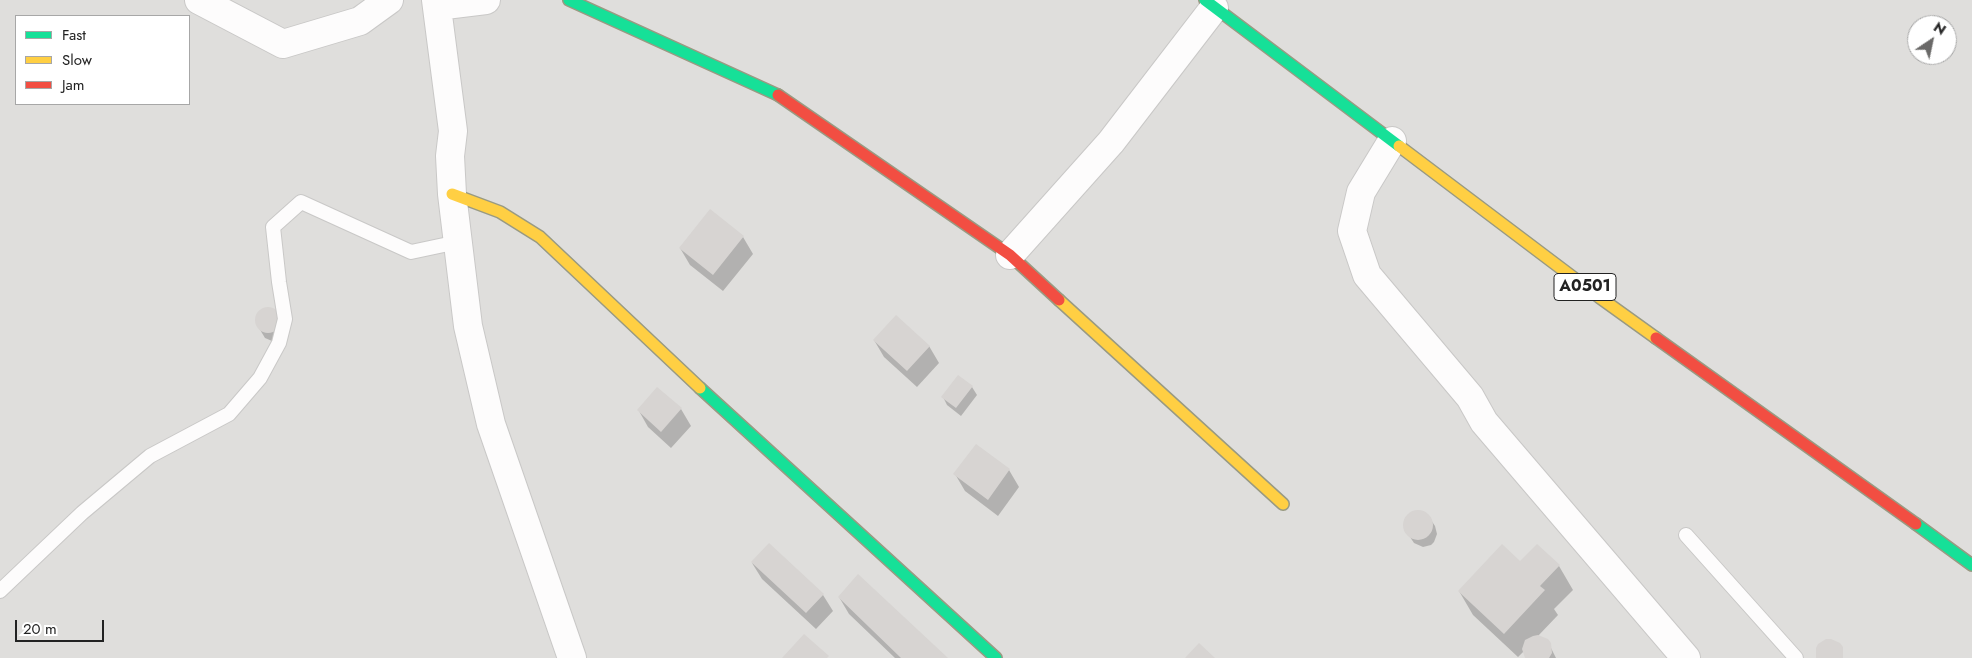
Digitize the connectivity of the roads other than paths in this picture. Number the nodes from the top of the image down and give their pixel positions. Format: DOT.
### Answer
graph roads {
  1 [pos="199,0"];
  2 [pos="389,0"];
  3 [pos="486,0"];
  4 [pos="569,0"];
  5 [pos="436,3"];
  6 [pos="1209,4"];
  7 [pos="1392,141"];
  8 [pos="452,194"];
  9 [pos="458,242"];
  10 [pos="1010,255"];
  11 [pos="1283,504"];
  12 [pos="1686,535"];
  13 [pos="1972,565"];
  14 [pos="0,591"];
  15 [pos="572,658"];
  16 [pos="996,658"];
  17 [pos="1686,658"];
  18 [pos="1796,658"];
  1 -- 2 [label="street"];
  3 -- 5 [label="street"];
  4 -- 10 [label="main road"];
  5 -- 8 [label="street"];
  6 -- 7 [label="main road, A0501"];
  6 -- 10 [label="street"];
  7 -- 13 [label="main road, A0501"];
  7 -- 17 [label="street"];
  8 -- 9 [label="street"];
  8 -- 16 [label="main road"];
  9 -- 14 [label="lane"];
  9 -- 15 [label="street"];
  10 -- 11 [label="main road"];
  12 -- 18 [label="lane"];
}
